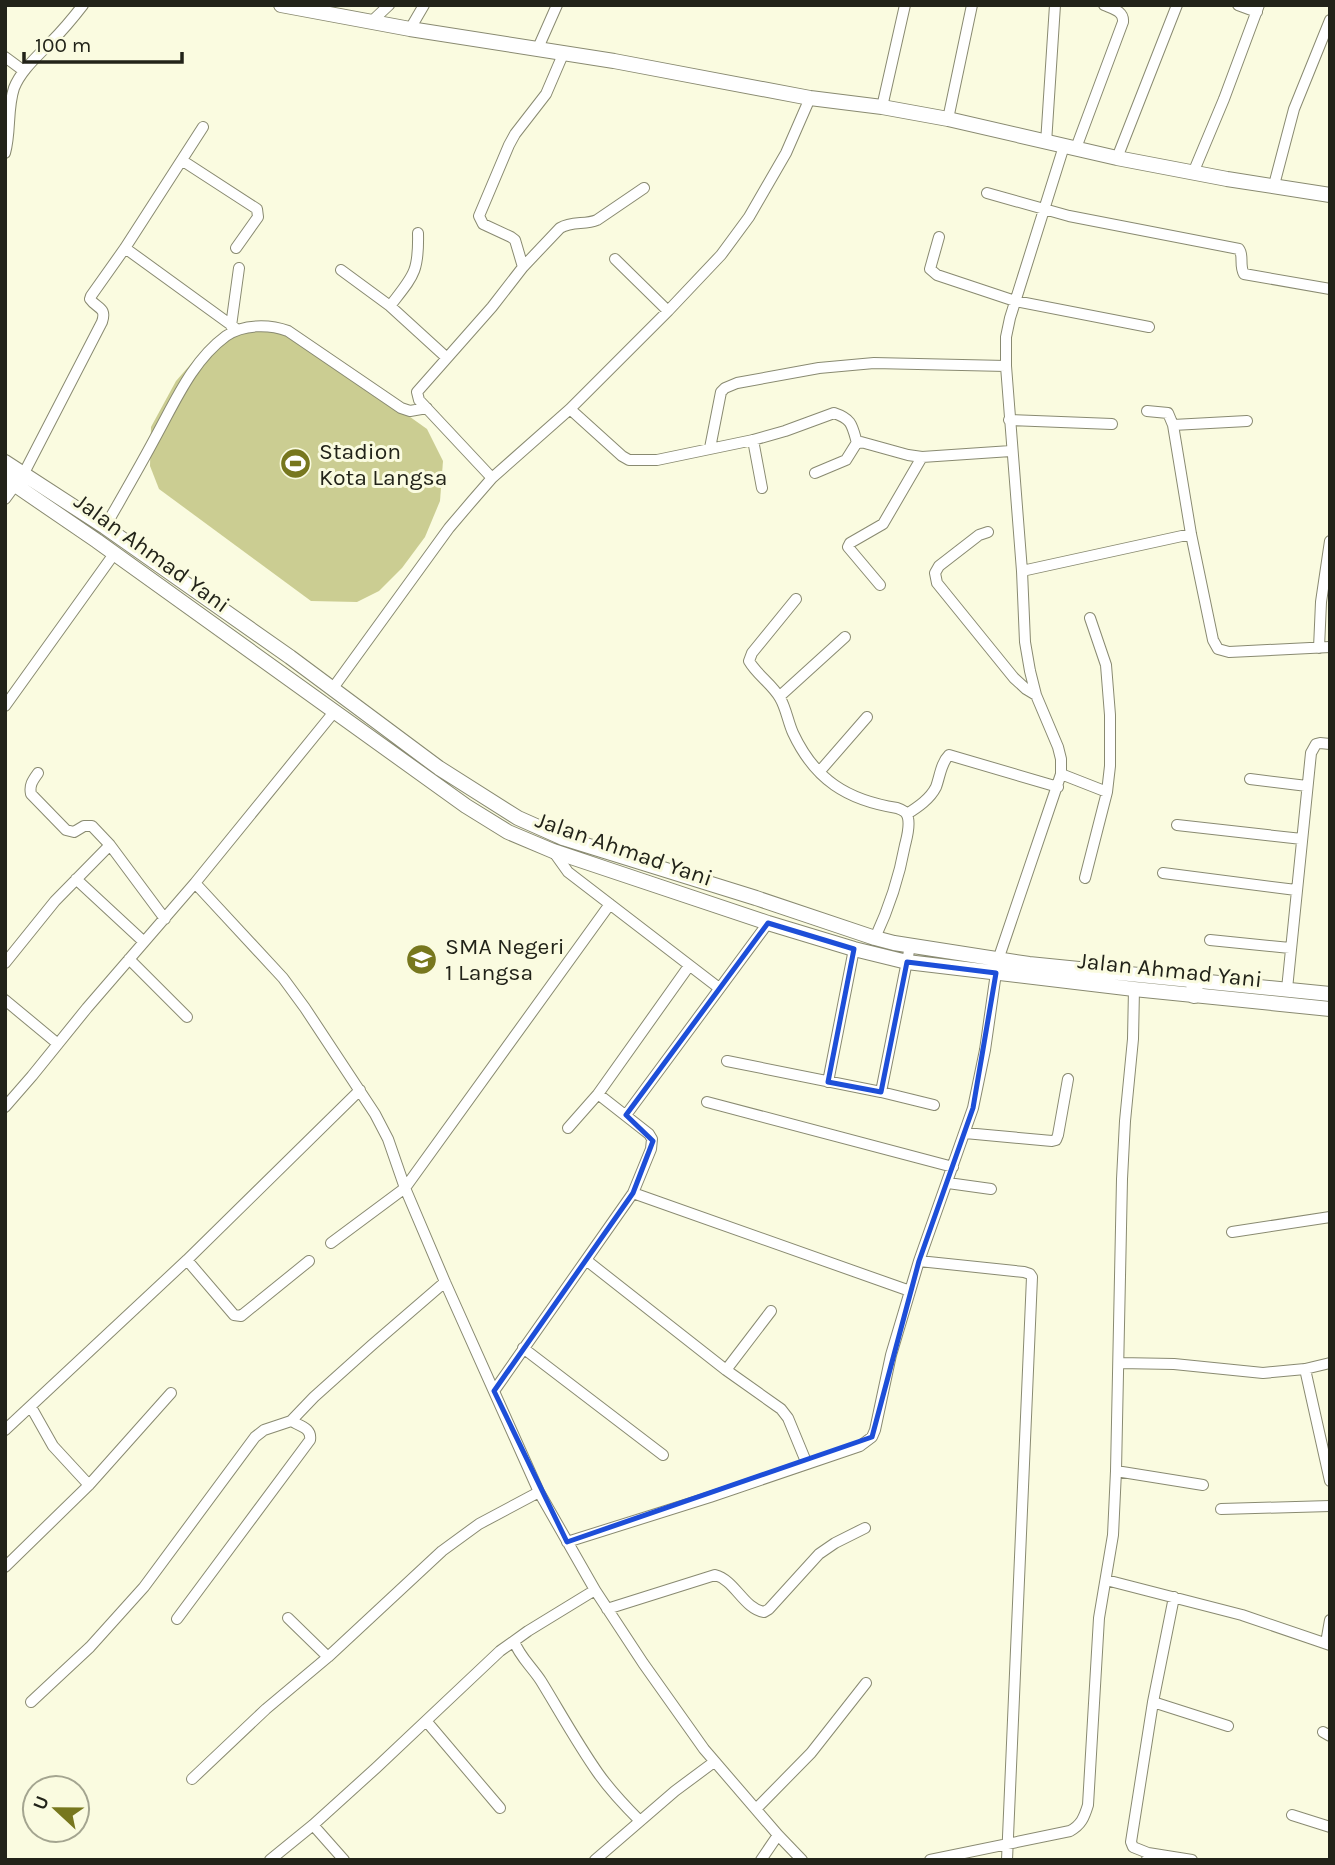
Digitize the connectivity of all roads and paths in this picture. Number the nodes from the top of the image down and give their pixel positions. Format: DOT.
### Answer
graph roads {
  1 [pos="83,5"];
  2 [pos="281,5"];
  3 [pos="389,5"];
  4 [pos="424,5"];
  5 [pos="557,5"];
  6 [pos="905,5"];
  7 [pos="972,5"];
  8 [pos="1055,5"];
  9 [pos="1104,5"];
  10 [pos="1177,5"];
  11 [pos="1238,5"];
  12 [pos="1258,9"];
  13 [pos="1330,20"];
  14 [pos="372,22"];
  15 [pos="410,29"];
  16 [pos="538,48"];
  17 [pos="564,52"];
  18 [pos="5,57"];
  19 [pos="24,71"];
  20 [pos="810,98"];
  21 [pos="882,107"];
  22 [pos="948,119"];
  23 [pos="203,127"];
  24 [pos="1046,143"];
  25 [pos="1070,147"];
  26 [pos="5,153"];
  27 [pos="1116,158"];
  28 [pos="183,161"];
  29 [pos="1193,173"];
  30 [pos="1274,185"];
  31 [pos="645,188"];
  32 [pos="987,193"];
  33 [pos="1330,195"];
  34 [pos="1045,210"];
  35 [pos="418,233"];
  36 [pos="939,237"];
  37 [pos="125,248"];
  38 [pos="236,248"];
  39 [pos="615,259"];
  40 [pos="523,267"];
  41 [pos="239,268"];
  42 [pos="341,270"];
  43 [pos="1330,289"];
  44 [pos="1015,301"];
  45 [pos="390,306"];
  46 [pos="668,312"];
  47 [pos="1149,327"];
  48 [pos="235,328"];
  49 [pos="447,358"];
  50 [pos="1006,366"];
  51 [pos="427,408"];
  52 [pos="570,409"];
  53 [pos="1147,411"];
  54 [pos="1009,420"];
  55 [pos="1247,421"];
  56 [pos="1112,424"];
  57 [pos="1173,425"];
  58 [pos="753,440"];
  59 [pos="858,443"];
  60 [pos="710,448"];
  61 [pos="1011,451"];
  62 [pos="922,457"];
  63 [pos="5,462"];
  64 [pos="815,473"];
  65 [pos="492,478"];
  66 [pos="15,479"];
  67 [pos="762,488"];
  68 [pos="5,499"];
  69 [pos="105,527"];
  70 [pos="988,532"];
  71 [pos="1191,534"];
  72 [pos="1330,541"];
  73 [pos="114,554"];
  74 [pos="1022,571"];
  75 [pos="880,585"];
  76 [pos="796,599"];
  77 [pos="1090,618"];
  78 [pos="845,636"];
  79 [pos="1324,648"];
  80 [pos="333,688"];
  81 [pos="1036,695"];
  82 [pos="779,696"];
  83 [pos="5,706"];
  84 [pos="334,712"];
  85 [pos="867,717"];
  86 [pos="1330,744"];
  87 [pos="820,771"];
  88 [pos="38,773"];
  89 [pos="1061,774"];
  90 [pos="1250,779"];
  91 [pos="1307,786"];
  92 [pos="1058,787"];
  93 [pos="1107,792"];
  94 [pos="907,814"];
  95 [pos="1177,825"];
  96 [pos="1302,839"];
  97 [pos="110,845"];
  98 [pos="553,851"];
  99 [pos="1163,873"];
  100 [pos="76,878"];
  101 [pos="1084,878"];
  102 [pos="195,883"];
  103 [pos="1296,890"];
  104 [pos="610,904"];
  105 [pos="165,919"];
  106 [pos="768,923"];
  107 [pos="875,938"];
  108 [pos="1210,940"];
  109 [pos="144,942"];
  110 [pos="910,946"];
  111 [pos="1290,948"];
  112 [pos="854,949"];
  113 [pos="129,959"];
  114 [pos="906,962"];
  115 [pos="5,963"];
  116 [pos="690,966"];
  117 [pos="997,967"];
  118 [pos="719,988"];
  119 [pos="1195,988"];
  120 [pos="1134,989"];
  121 [pos="1287,989"];
  122 [pos="1330,994"];
  123 [pos="5,1000"];
  124 [pos="1330,1009"];
  125 [pos="187,1017"];
  126 [pos="58,1044"];
  127 [pos="727,1061"];
  128 [pos="1068,1079"];
  129 [pos="828,1082"];
  130 [pos="360,1090"];
  131 [pos="881,1092"];
  132 [pos="598,1094"];
  133 [pos="707,1102"];
  134 [pos="934,1105"];
  135 [pos="5,1107"];
  136 [pos="626,1115"];
  137 [pos="568,1128"];
  138 [pos="965,1133"];
  139 [pos="953,1167"];
  140 [pos="948,1183"];
  141 [pos="405,1188"];
  142 [pos="991,1189"];
  143 [pos="633,1193"];
  144 [pos="1330,1217"];
  145 [pos="1232,1232"];
  146 [pos="331,1243"];
  147 [pos="187,1260"];
  148 [pos="586,1260"];
  149 [pos="309,1261"];
  150 [pos="919,1261"];
  151 [pos="445,1282"];
  152 [pos="910,1291"];
  153 [pos="771,1311"];
  154 [pos="523,1348"];
  155 [pos="1119,1363"];
  156 [pos="1330,1363"];
  157 [pos="1305,1369"];
  158 [pos="726,1370"];
  159 [pos="494,1391"];
  160 [pos="171,1394"];
  161 [pos="31,1407"];
  162 [pos="291,1421"];
  163 [pos="5,1430"];
  164 [pos="663,1455"];
  165 [pos="807,1464"];
  166 [pos="1116,1471"];
  167 [pos="1330,1481"];
  168 [pos="89,1485"];
  169 [pos="1203,1485"];
  170 [pos="540,1492"];
  171 [pos="1330,1506"];
  172 [pos="1222,1509"];
  173 [pos="866,1528"];
  174 [pos="568,1542"];
  175 [pos="5,1567"];
  176 [pos="1106,1580"];
  177 [pos="595,1590"];
  178 [pos="1174,1597"];
  179 [pos="607,1609"];
  180 [pos="288,1618"];
  181 [pos="177,1619"];
  182 [pos="1330,1620"];
  183 [pos="514,1641"];
  184 [pos="1328,1644"];
  185 [pos="328,1657"];
  186 [pos="866,1683"];
  187 [pos="1153,1702"];
  188 [pos="31,1703"];
  189 [pos="427,1722"];
  190 [pos="1228,1726"];
  191 [pos="714,1762"];
  192 [pos="192,1779"];
  193 [pos="500,1808"];
  194 [pos="756,1809"];
  195 [pos="1292,1815"];
  196 [pos="640,1821"];
  197 [pos="313,1825"];
  198 [pos="1330,1828"];
  199 [pos="778,1835"];
  200 [pos="1007,1844"];
  201 [pos="1147,1857"];
  202 [pos="270,1860"];
  203 [pos="344,1860"];
  204 [pos="595,1860"];
  205 [pos="761,1860"];
  206 [pos="803,1860"];
  207 [pos="930,1860"];
  208 [pos="1007,1860"];
  209 [pos="1192,1860"];
  1 -- 19 [label="street"];
  2 -- 14 [label="main road"];
  3 -- 14 [label="street"];
  4 -- 15 [label="street"];
  5 -- 16 [label="street"];
  6 -- 21 [label="street"];
  7 -- 22 [label="street"];
  8 -- 24 [label="street"];
  9 -- 25 [label="street"];
  10 -- 27 [label="street"];
  11 -- 12 [label="street"];
  12 -- 29 [label="street"];
  13 -- 30 [label="street"];
  14 -- 15 [label="main road"];
  15 -- 16 [label="main road"];
  16 -- 17 [label="main road"];
  17 -- 20 [label="main road"];
  17 -- 40 [label="street"];
  18 -- 19 [label="street"];
  19 -- 26 [label="street"];
  20 -- 21 [label="main road"];
  20 -- 46 [label="street"];
  21 -- 22 [label="main road"];
  22 -- 24 [label="main road"];
  23 -- 28 [label="street"];
  24 -- 25 [label="main road"];
  25 -- 27 [label="main road"];
  25 -- 34 [label="street"];
  27 -- 29 [label="main road"];
  28 -- 37 [label="street"];
  28 -- 38 [label="street"];
  29 -- 30 [label="main road"];
  30 -- 33 [label="main road"];
  31 -- 40 [label="street"];
  32 -- 34 [label="street"];
  34 -- 43 [label="street"];
  34 -- 44 [label="street"];
  35 -- 45 [label="street"];
  36 -- 44 [label="street"];
  37 -- 48 [label="street"];
  37 -- 66 [label="street"];
  39 -- 46 [label="street"];
  40 -- 49 [label="street"];
  41 -- 48 [label="street"];
  42 -- 45 [label="street"];
  44 -- 47 [label="street"];
  44 -- 50 [label="street"];
  45 -- 49 [label="street"];
  46 -- 52 [label="street"];
  48 -- 51 [label="street"];
  48 -- 69 [label="street"];
  49 -- 51 [label="street"];
  50 -- 54 [label="street"];
  50 -- 60 [label="street"];
  51 -- 65 [label="street"];
  52 -- 60 [label="street"];
  52 -- 65 [label="street"];
  53 -- 57 [label="street"];
  54 -- 56 [label="street"];
  54 -- 61 [label="street"];
  55 -- 57 [label="street"];
  57 -- 71 [label="street"];
  58 -- 59 [label="street"];
  58 -- 60 [label="street"];
  58 -- 67 [label="street"];
  59 -- 62 [label="street"];
  59 -- 64 [label="street"];
  61 -- 62 [label="street"];
  61 -- 74 [label="street"];
  62 -- 75 [label="street"];
  63 -- 66 [label="main road"];
  65 -- 80 [label="street"];
  66 -- 68 [label="street"];
  66 -- 69 [label="main road"];
  66 -- 73 [label="main road, Jalan Ahmad Yani"];
  69 -- 80 [label="main road"];
  70 -- 81 [label="street"];
  71 -- 74 [label="street"];
  71 -- 79 [label="street"];
  72 -- 79 [label="street"];
  73 -- 83 [label="street"];
  73 -- 84 [label="main road, Jalan Ahmad Yani"];
  74 -- 81 [label="street"];
  76 -- 82 [label="street"];
  77 -- 93 [label="street"];
  78 -- 82 [label="street"];
  80 -- 107 [label="main road"];
  81 -- 89 [label="street"];
  82 -- 87 [label="street"];
  84 -- 98 [label="main road, Jalan Ahmad Yani"];
  84 -- 102 [label="street"];
  85 -- 87 [label="street"];
  86 -- 91 [label="street"];
  87 -- 94 [label="street"];
  88 -- 97 [label="street"];
  89 -- 92 [label="street"];
  89 -- 93 [label="street"];
  90 -- 91 [label="street"];
  91 -- 96 [label="street"];
  92 -- 94 [label="street"];
  92 -- 117 [label="street"];
  93 -- 101 [label="street"];
  94 -- 107 [label="street"];
  95 -- 96 [label="street"];
  96 -- 103 [label="street"];
  97 -- 100 [label="street"];
  97 -- 105 [label="street"];
  98 -- 104 [label="street"];
  98 -- 106 [label="main road, Jalan Ahmad Yani"];
  99 -- 103 [label="street"];
  100 -- 109 [label="street"];
  100 -- 115 [label="street"];
  102 -- 105 [label="street"];
  102 -- 130 [label="street"];
  103 -- 111 [label="street"];
  104 -- 116 [label="street"];
  104 -- 141 [label="street"];
  105 -- 109 [label="street"];
  106 -- 112 [label="main road, Jalan Ahmad Yani"];
  106 -- 118 [label="street"];
  107 -- 110 [label="main road"];
  108 -- 111 [label="street"];
  109 -- 113 [label="street"];
  110 -- 114 [label="street"];
  110 -- 117 [label="main road"];
  111 -- 121 [label="street"];
  112 -- 114 [label="main road, Jalan Ahmad Yani"];
  112 -- 129 [label="street"];
  113 -- 125 [label="street"];
  113 -- 126 [label="street"];
  114 -- 117 [label="main road, Jalan Ahmad Yani"];
  114 -- 131 [label="street"];
  116 -- 118 [label="street"];
  116 -- 132 [label="street"];
  117 -- 119 [label="main road"];
  117 -- 120 [label="main road, Jalan Ahmad Yani"];
  117 -- 138 [label="street"];
  118 -- 136 [label="street"];
  119 -- 120 [label="main road, Jalan Ahmad Yani"];
  119 -- 121 [label="main road"];
  119 -- 124 [label="main road, Jalan Ahmad Yani"];
  120 -- 155 [label="street"];
  121 -- 122 [label="main road"];
  123 -- 126 [label="street"];
  126 -- 135 [label="street"];
  127 -- 129 [label="street"];
  128 -- 138 [label="street"];
  129 -- 131 [label="street"];
  130 -- 141 [label="street"];
  130 -- 147 [label="street"];
  131 -- 134 [label="street"];
  132 -- 136 [label="street"];
  132 -- 137 [label="street"];
  133 -- 139 [label="street"];
  136 -- 143 [label="street"];
  138 -- 139 [label="street"];
  139 -- 140 [label="street"];
  140 -- 142 [label="street"];
  140 -- 150 [label="street"];
  141 -- 146 [label="street"];
  141 -- 151 [label="street"];
  143 -- 148 [label="street"];
  143 -- 152 [label="street"];
  144 -- 145 [label="street"];
  147 -- 149 [label="street"];
  147 -- 161 [label="street"];
  148 -- 154 [label="street"];
  148 -- 158 [label="street"];
  150 -- 152 [label="street"];
  150 -- 200 [label="street"];
  151 -- 159 [label="street"];
  151 -- 162 [label="street"];
  152 -- 165 [label="street"];
  153 -- 158 [label="street"];
  154 -- 159 [label="street"];
  154 -- 164 [label="street"];
  155 -- 157 [label="street"];
  155 -- 166 [label="street"];
  156 -- 157 [label="street"];
  157 -- 167 [label="street"];
  158 -- 165 [label="street"];
  159 -- 170 [label="street"];
  160 -- 168 [label="street"];
  161 -- 163 [label="street"];
  161 -- 168 [label="street"];
  162 -- 181 [label="street"];
  162 -- 188 [label="street"];
  165 -- 174 [label="street"];
  166 -- 169 [label="street"];
  166 -- 176 [label="street"];
  168 -- 175 [label="street"];
  170 -- 174 [label="street"];
  170 -- 185 [label="street"];
  171 -- 172 [label="street"];
  173 -- 179 [label="street"];
  174 -- 177 [label="street"];
  176 -- 178 [label="street"];
  176 -- 200 [label="street"];
  177 -- 179 [label="street"];
  177 -- 183 [label="street"];
  178 -- 184 [label="street"];
  178 -- 187 [label="street"];
  179 -- 191 [label="street"];
  180 -- 185 [label="street"];
  182 -- 184 [label="street"];
  183 -- 189 [label="street"];
  183 -- 196 [label="street"];
  185 -- 192 [label="street"];
  186 -- 194 [label="street"];
  187 -- 190 [label="street"];
  187 -- 201 [label="street"];
  189 -- 193 [label="street"];
  189 -- 197 [label="street"];
  191 -- 194 [label="street"];
  191 -- 196 [label="street"];
  194 -- 199 [label="street"];
  195 -- 198 [label="street"];
  196 -- 204 [label="street"];
  197 -- 202 [label="street"];
  197 -- 203 [label="street"];
  199 -- 205 [label="street"];
  199 -- 206 [label="street"];
  200 -- 207 [label="street"];
  200 -- 208 [label="street"];
  201 -- 209 [label="street"];
}
